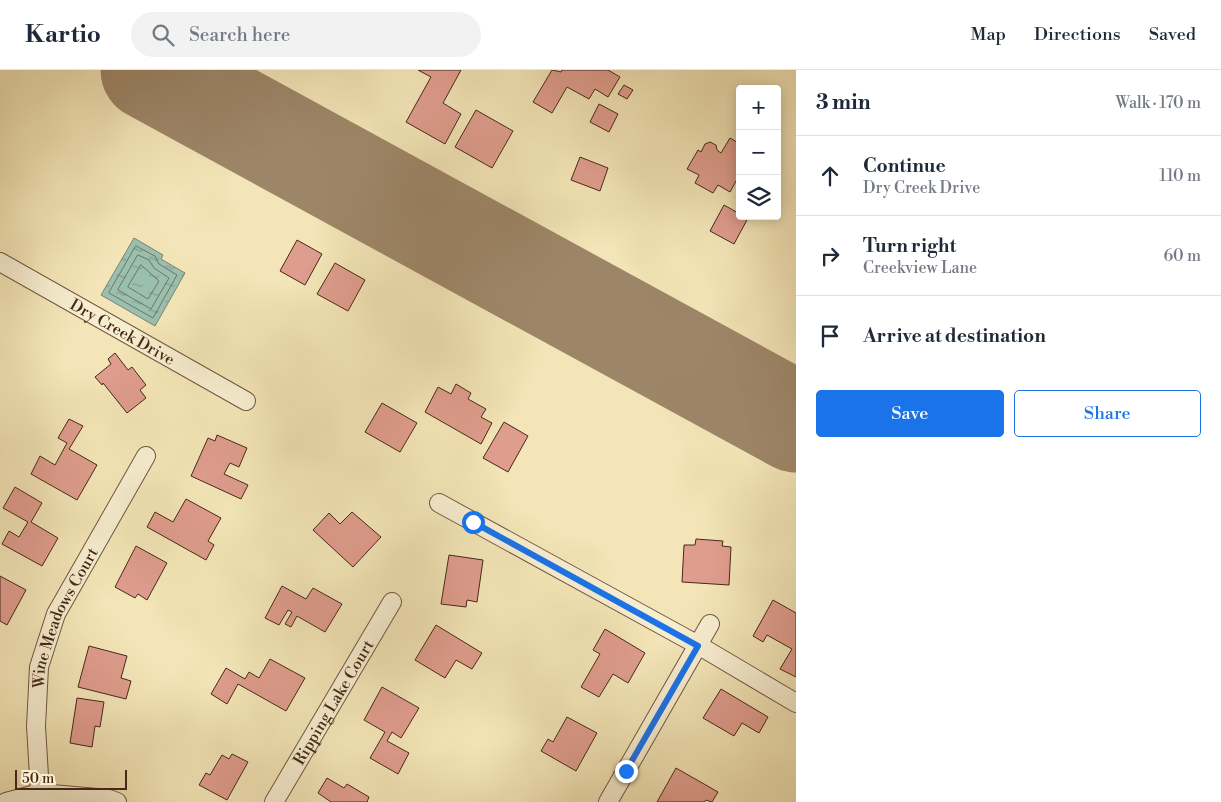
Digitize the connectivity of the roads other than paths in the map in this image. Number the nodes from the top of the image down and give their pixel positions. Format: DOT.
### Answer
graph roads {
  1 [pos="0,262"];
  2 [pos="246,401"];
  3 [pos="146,456"];
  4 [pos="438,503"];
  5 [pos="392,602"];
  6 [pos="710,624"];
  7 [pos="698,646"];
  8 [pos="796,703"];
  9 [pos="40,793"];
  10 [pos="6,802"];
  11 [pos="117,802"];
  12 [pos="274,802"];
  13 [pos="608,802"];
  1 -- 2 [label="street, Dry Creek Drive"];
  3 -- 9 [label="street, Wine Meadows Court"];
  4 -- 7 [label="street"];
  5 -- 12 [label="street, Ripping Lake Court"];
  6 -- 7 [label="street"];
  7 -- 8 [label="street"];
  7 -- 13 [label="street"];
  9 -- 10 [label="street"];
  9 -- 11 [label="street"];
}
